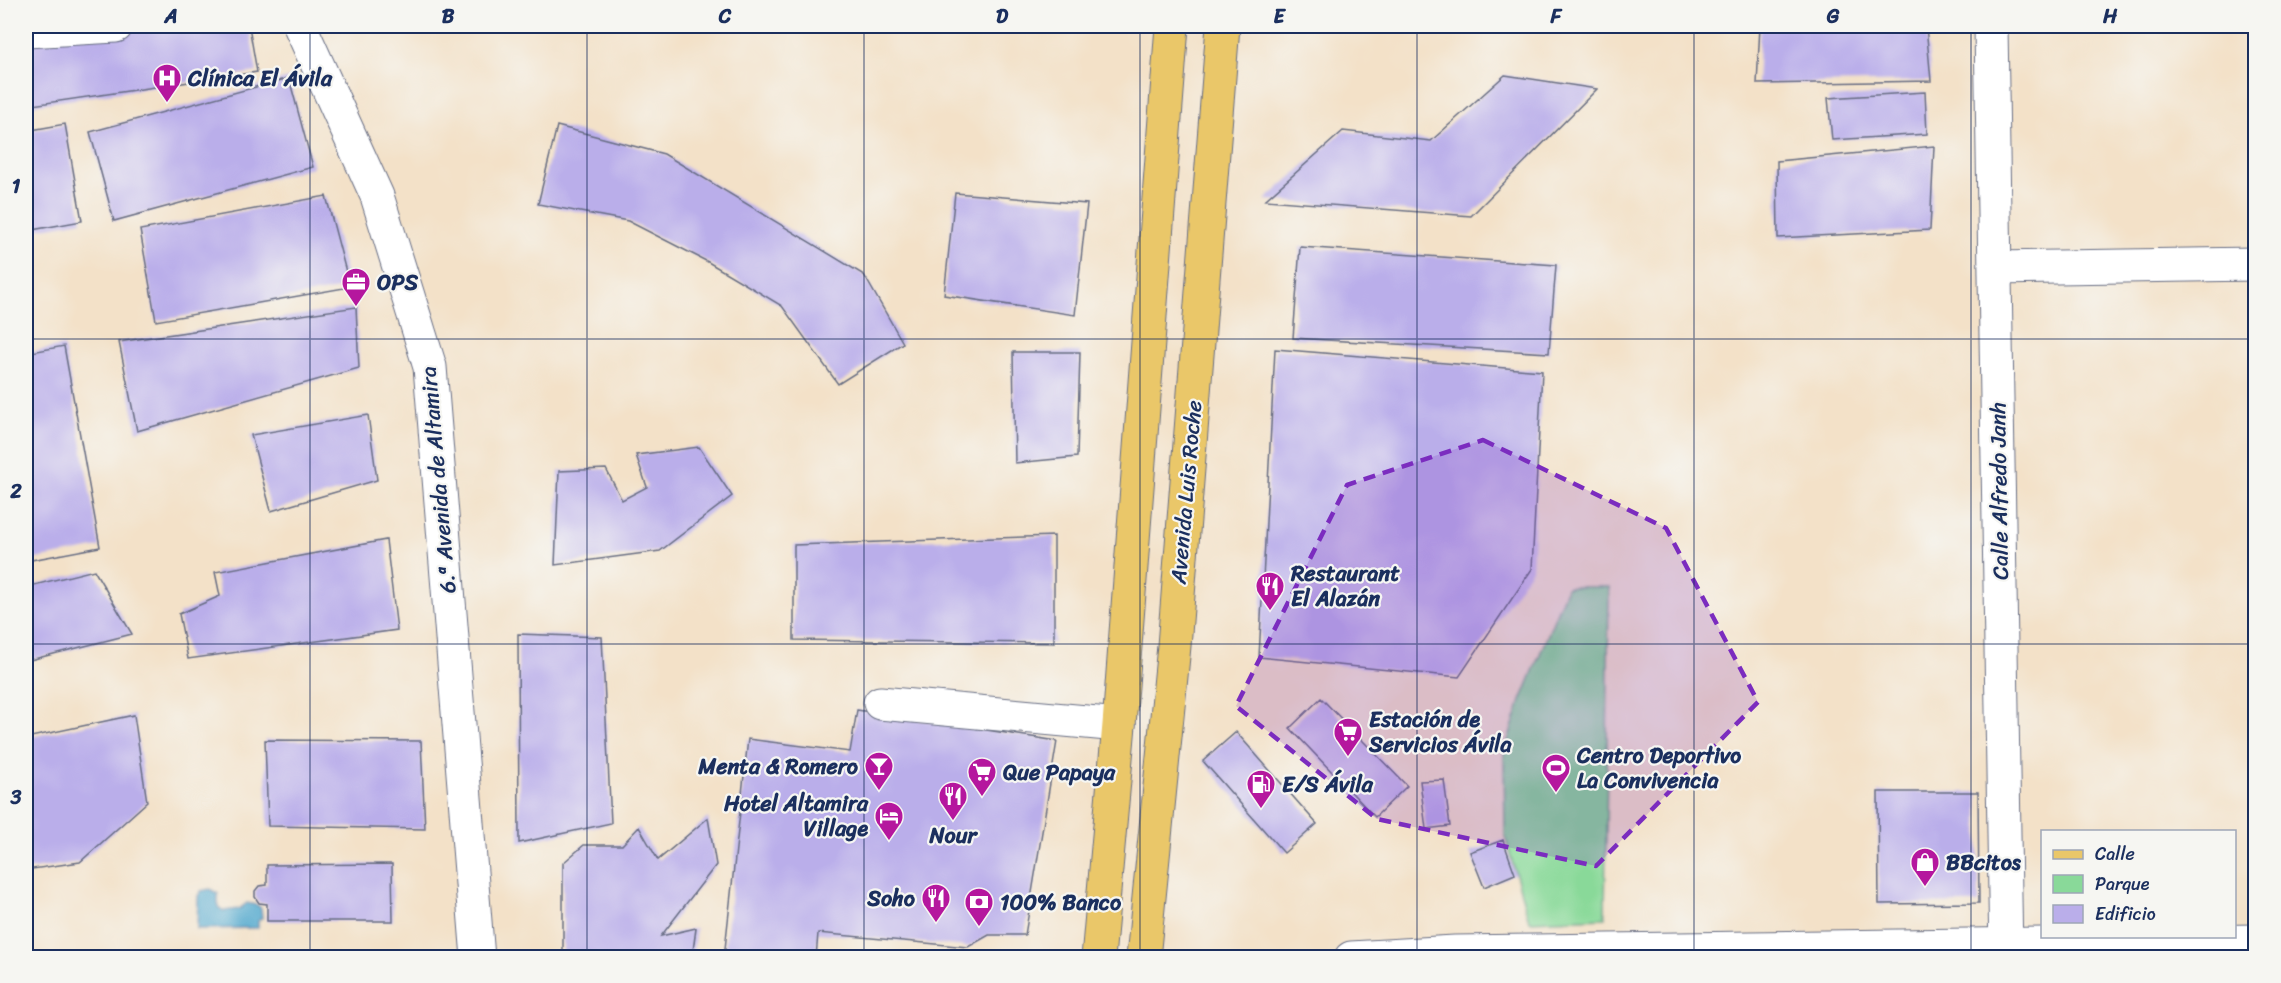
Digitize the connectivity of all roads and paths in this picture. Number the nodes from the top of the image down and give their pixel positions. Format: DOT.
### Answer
graph roads {
  1 [pos="116,26"];
  2 [pos="300,26"];
  3 [pos="1173,26"];
  4 [pos="1223,26"];
  5 [pos="1991,26"];
  6 [pos="26,32"];
  7 [pos="2256,264"];
  8 [pos="1996,268"];
  9 [pos="880,703"];
  10 [pos="1119,725"];
  11 [pos="2256,941"];
  12 [pos="2006,951"];
  13 [pos="478,957"];
  14 [pos="1098,957"];
  15 [pos="1143,957"];
  16 [pos="1351,957"];
  1 -- 6 [label="street"];
  2 -- 13 [label="street, 6.ª Avenida de Altamira"];
  3 -- 10 [label="main road"];
  4 -- 15 [label="main road, Avenida Luis Roche"];
  5 -- 8 [label="street, Calle Alfredo Janh"];
  7 -- 8 [label="street"];
  8 -- 12 [label="street, Calle Alfredo Janh"];
  9 -- 10 [label="street"];
  10 -- 14 [label="main road"];
  11 -- 12 [label="street"];
  12 -- 16 [label="street"];
}
